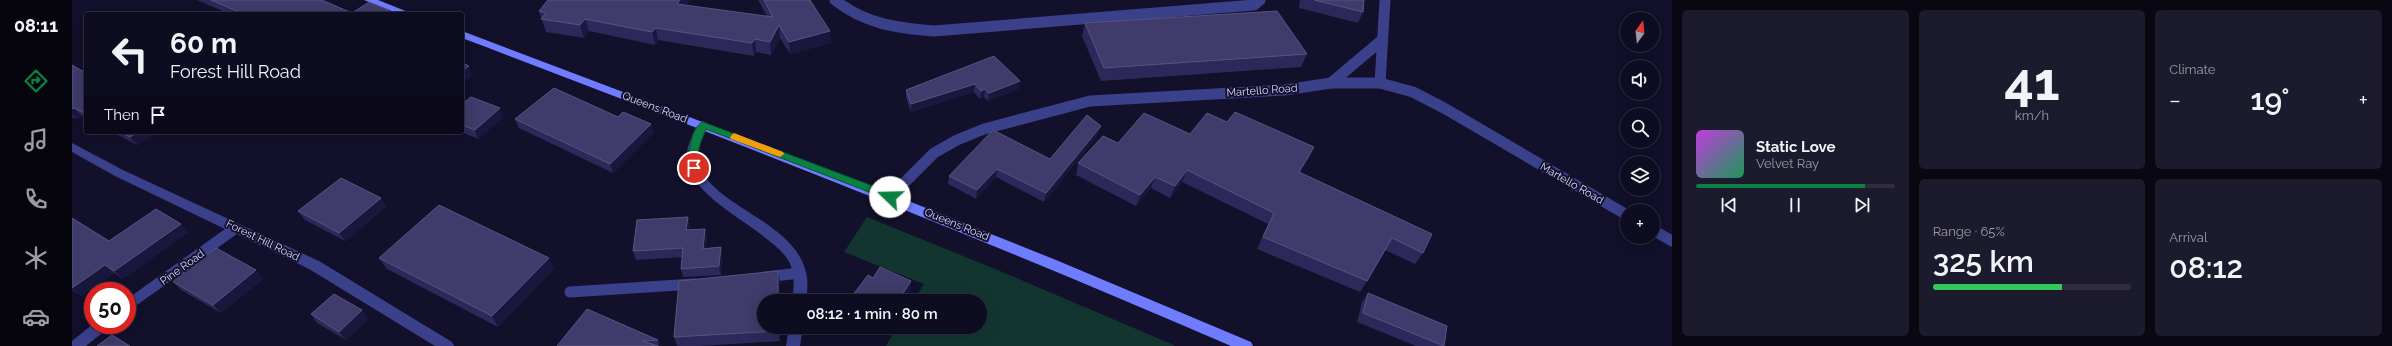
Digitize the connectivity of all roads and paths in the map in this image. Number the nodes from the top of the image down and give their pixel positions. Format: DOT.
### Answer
graph roads {
  1 [pos="369,0"];
  2 [pos="835,0"];
  3 [pos="1260,0"];
  4 [pos="1385,0"];
  5 [pos="402,12"];
  6 [pos="464,35"];
  7 [pos="1382,40"];
  8 [pos="1331,83"];
  9 [pos="1380,83"];
  10 [pos="703,125"];
  11 [pos="72,147"];
  12 [pos="890,197"];
  13 [pos="1620,211"];
  14 [pos="237,227"];
  15 [pos="1660,234"];
  16 [pos="1672,241"];
  17 [pos="800,273"];
  18 [pos="749,279"];
  19 [pos="704,283"];
  20 [pos="570,292"];
  21 [pos="799,294"];
  22 [pos="136,300"];
  23 [pos="91,334"];
  24 [pos="795,334"];
  25 [pos="76,346"];
  26 [pos="447,346"];
  27 [pos="793,346"];
  28 [pos="1246,346"];
  1 -- 5 [label="main road"];
  2 -- 3 [label="lane"];
  4 -- 7 [label="lane"];
  6 -- 10 [label="main road, Queens Road"];
  7 -- 8 [label="lane"];
  7 -- 9 [label="lane"];
  8 -- 9 [label="lane, Martello Road"];
  8 -- 12 [label="lane, Martello Road"];
  9 -- 13 [label="lane, Martello Road"];
  10 -- 12 [label="main road, Queens Road"];
  10 -- 17 [label="street"];
  11 -- 14 [label="street, Forest Hill Road"];
  12 -- 28 [label="main road, Queens Road"];
  14 -- 22 [label="street, Pine Road"];
  14 -- 26 [label="street, Forest Hill Road"];
  15 -- 16 [label="lane"];
  17 -- 18 [label="lane"];
  17 -- 21 [label="street"];
  19 -- 20 [label="lane"];
  23 -- 25 [label="street"];
  24 -- 27 [label="street"];
}
